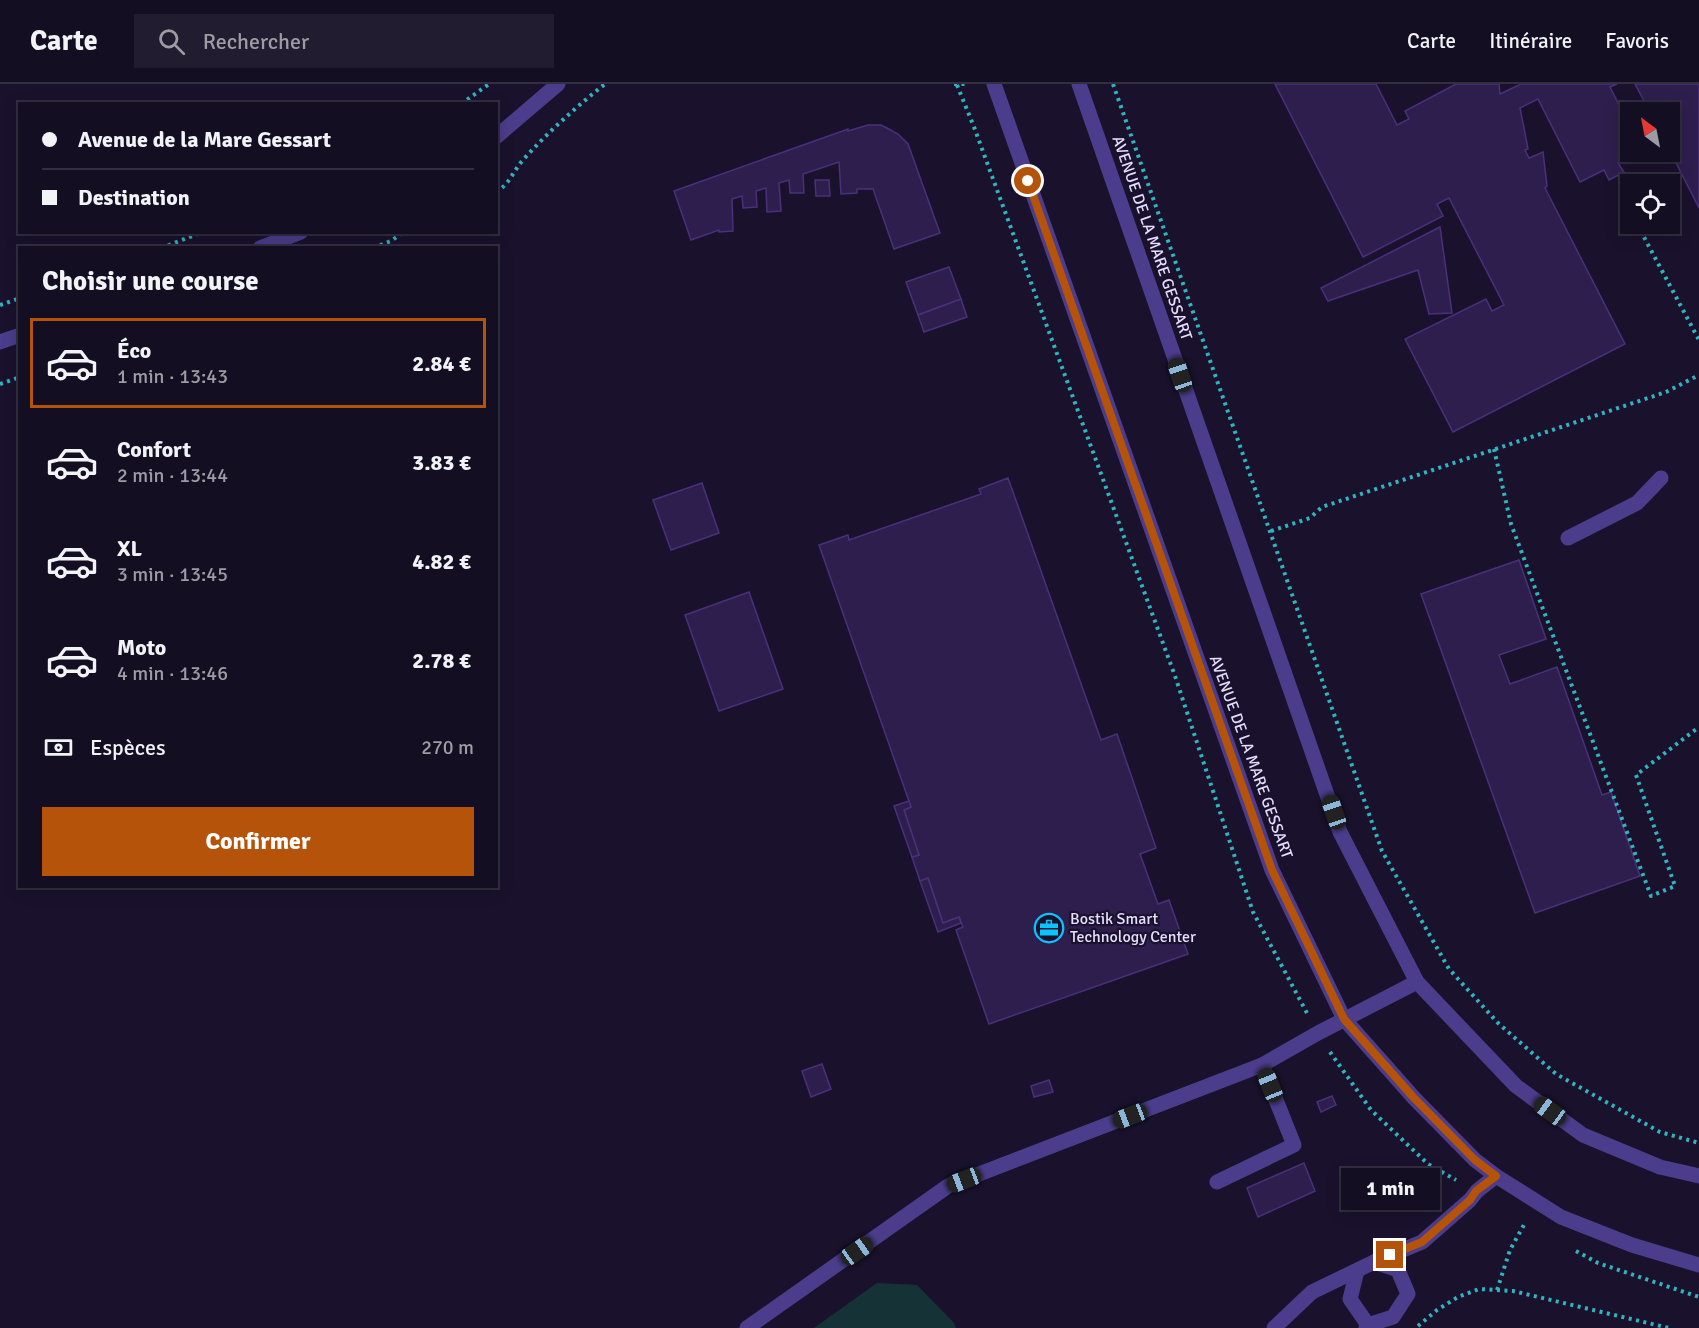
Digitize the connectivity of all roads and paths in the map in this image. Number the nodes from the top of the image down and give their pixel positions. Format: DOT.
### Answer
graph roads {
  1 [pos="489,84"];
  2 [pos="558,84"];
  3 [pos="605,84"];
  4 [pos="954,84"];
  5 [pos="968,84"];
  6 [pos="994,84"];
  7 [pos="1078,84"];
  8 [pos="1113,84"];
  9 [pos="463,102"];
  10 [pos="498,135"];
  11 [pos="498,190"];
  12 [pos="198,234"];
  13 [pos="296,234"];
  14 [pos="401,234"];
  15 [pos="1642,234"];
  16 [pos="166,246"];
  17 [pos="265,246"];
  18 [pos="378,246"];
  19 [pos="18,299"];
  20 [pos="0,305"];
  21 [pos="18,336"];
  22 [pos="1699,340"];
  23 [pos="0,342"];
  24 [pos="1699,375"];
  25 [pos="18,378"];
  26 [pos="0,384"];
  27 [pos="1494,449"];
  28 [pos="1661,478"];
  29 [pos="1271,531"];
  30 [pos="1568,538"];
  31 [pos="1699,727"];
  32 [pos="1417,982"];
  33 [pos="1344,1019"];
  34 [pos="1262,1065"];
  35 [pos="1699,1143"];
  36 [pos="1496,1176"];
  37 [pos="1699,1176"];
  38 [pos="1218,1182"];
  39 [pos="1525,1223"];
  40 [pos="1374,1262"];
  41 [pos="1699,1265"];
  42 [pos="1357,1271"];
  43 [pos="1497,1290"];
  44 [pos="1367,1327"];
  45 [pos="747,1328"];
  46 [pos="1274,1328"];
  47 [pos="1415,1328"];
  48 [pos="1669,1328"];
  1 -- 9 [label="path"];
  2 -- 10 [label="street"];
  3 -- 11 [label="path"];
  4 -- 5 [label="path"];
  6 -- 33 [label="street, AVENUE DE LA MARE GESSART"];
  7 -- 32 [label="street, AVENUE DE LA MARE GESSART"];
  8 -- 29 [label="path"];
  12 -- 16 [label="path"];
  13 -- 17 [label="street"];
  14 -- 18 [label="path"];
  15 -- 22 [label="path"];
  19 -- 20 [label="path"];
  21 -- 23 [label="street"];
  24 -- 27 [label="path"];
  25 -- 26 [label="path"];
  27 -- 29 [label="path"];
  27 -- 31 [label="path"];
  28 -- 30 [label="street"];
  29 -- 35 [label="path"];
  32 -- 33 [label="street"];
  32 -- 37 [label="street, AVENUE DE LA MARE GESSART"];
  33 -- 34 [label="street"];
  33 -- 36 [label="street, AVENUE DE LA MARE GESSART"];
  34 -- 38 [label="street"];
  34 -- 45 [label="street"];
  36 -- 40 [label="street"];
  36 -- 41 [label="street, AVENUE DE LA MARE GESSART"];
  39 -- 43 [label="path"];
  40 -- 42 [label="street"];
  40 -- 44 [label="street"];
  42 -- 44 [label="street"];
  42 -- 46 [label="street"];
  43 -- 47 [label="path"];
  43 -- 48 [label="path"];
}
